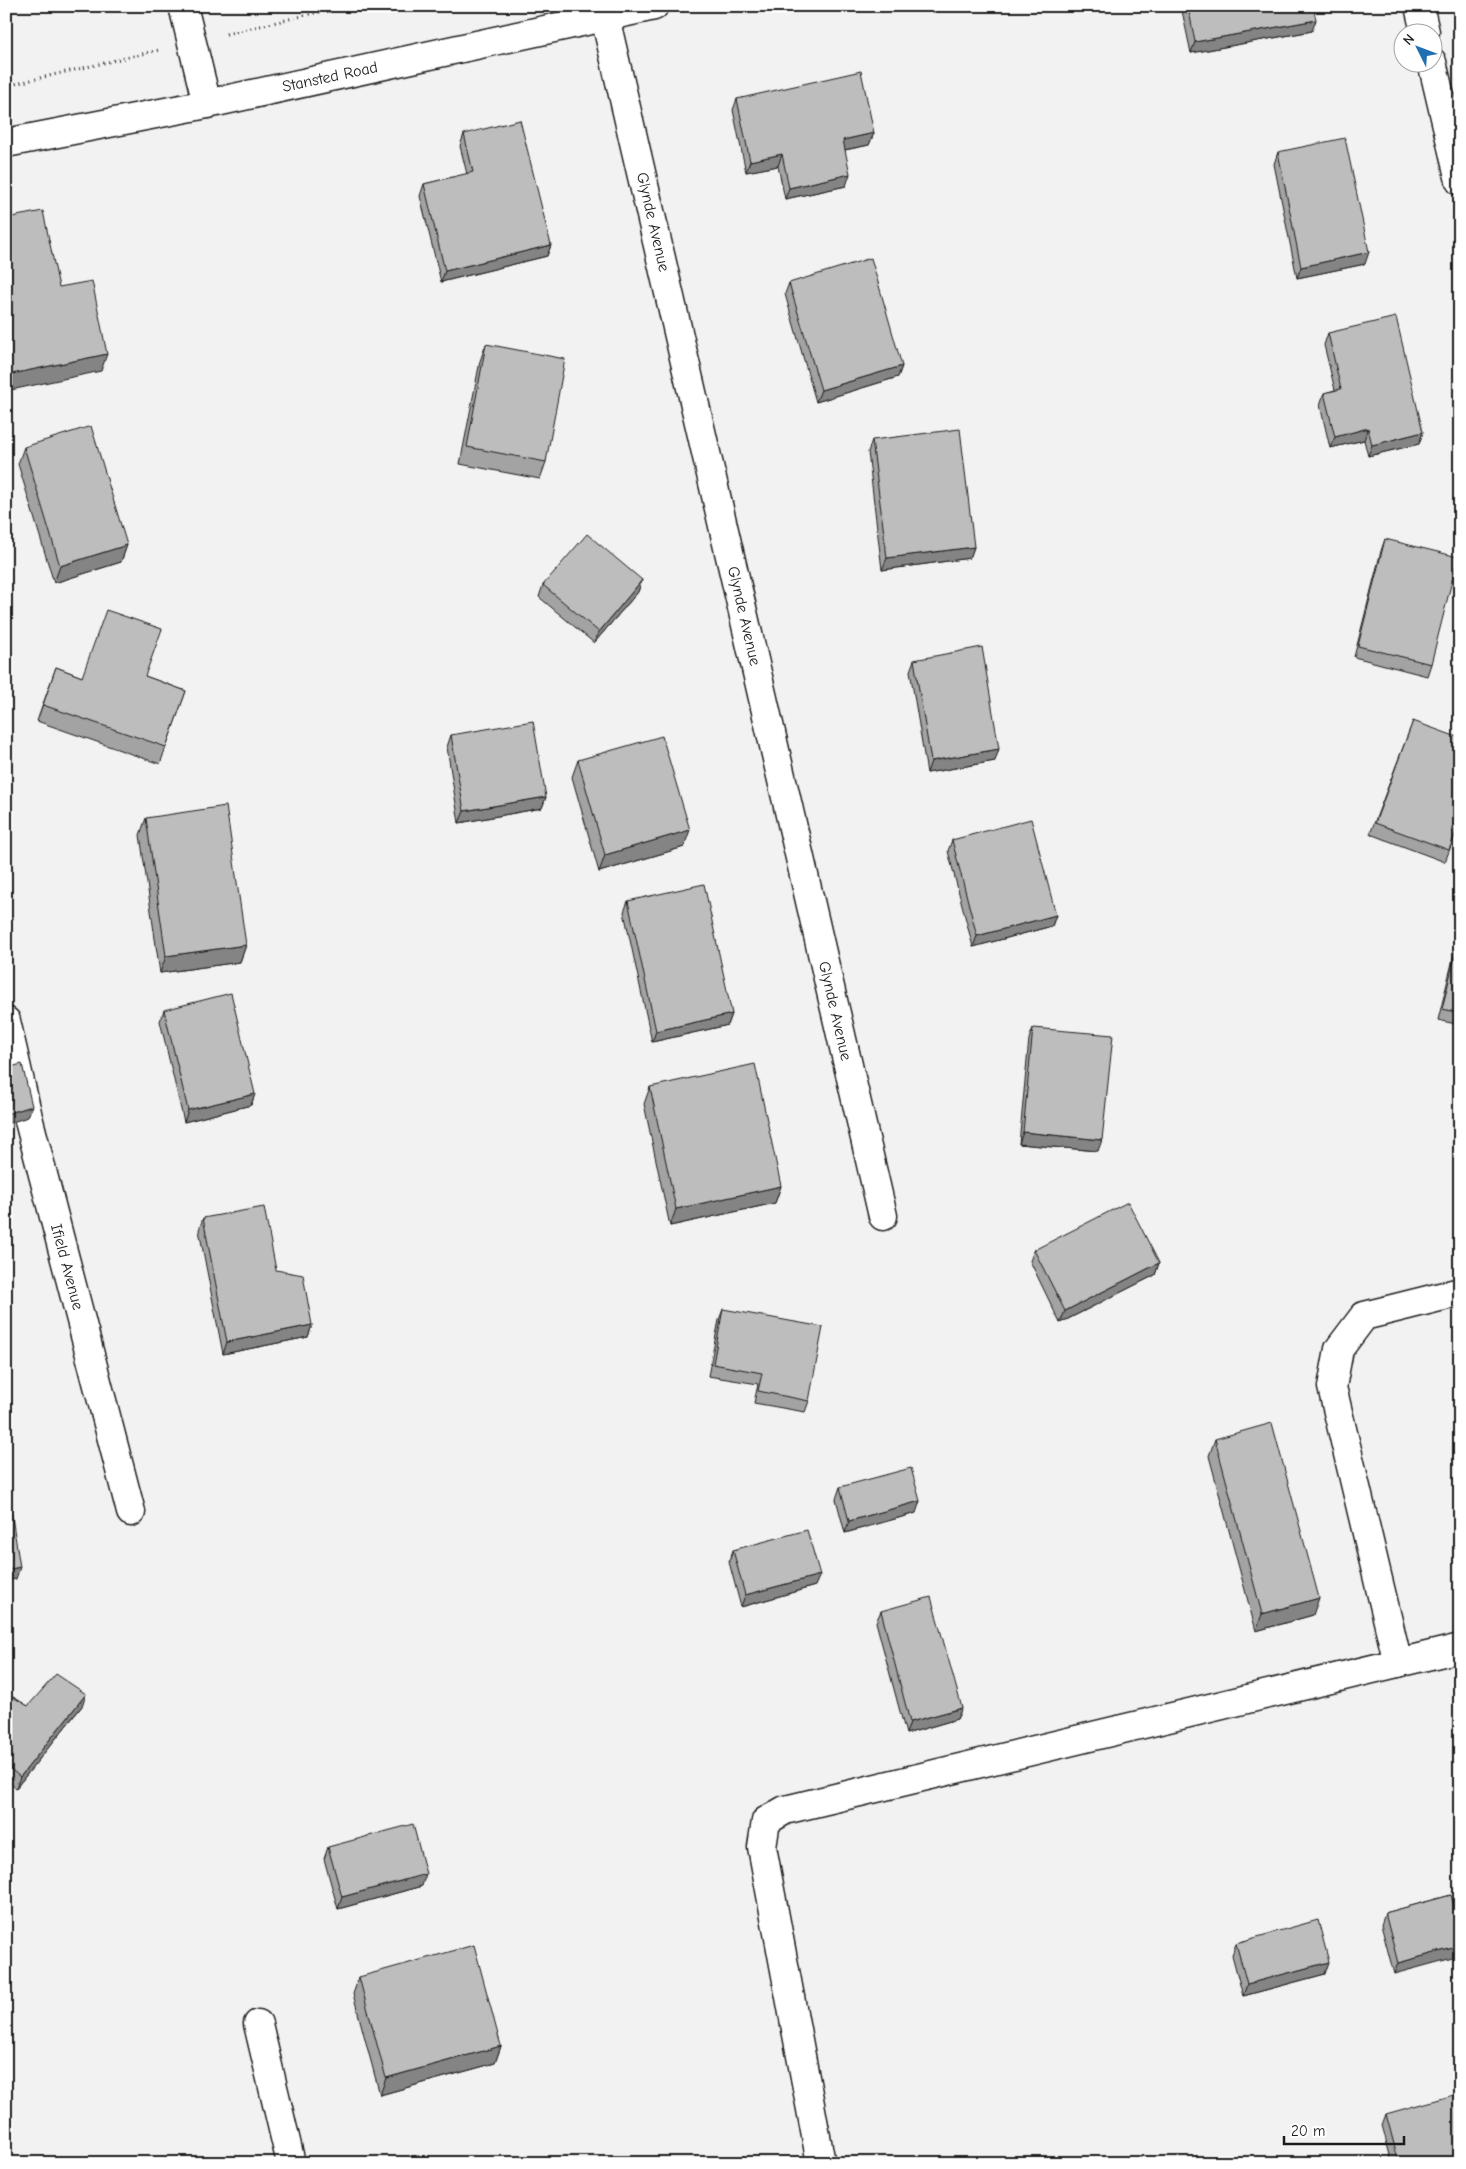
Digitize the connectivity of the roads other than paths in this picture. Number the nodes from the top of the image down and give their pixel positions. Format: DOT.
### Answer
graph roads {
  1 [pos="183,6"];
  2 [pos="654,6"];
  3 [pos="1419,6"];
  4 [pos="605,17"];
  5 [pos="1423,22"];
  6 [pos="1434,72"];
  7 [pos="206,104"];
  8 [pos="6,143"];
  9 [pos="1460,181"];
  10 [pos="6,1021"];
  11 [pos="882,1216"];
  12 [pos="1460,1292"];
  13 [pos="131,1512"];
  14 [pos="1460,1648"];
  15 [pos="1398,1663"];
  16 [pos="258,2024"];
  17 [pos="291,2163"];
  18 [pos="821,2163"];
  1 -- 7 [label="street"];
  2 -- 4 [label="street, Stansted Road"];
  3 -- 5 [label="street"];
  4 -- 7 [label="street, Stansted Road"];
  4 -- 11 [label="street, Glynde Avenue"];
  6 -- 9 [label="street"];
  7 -- 8 [label="street, Stansted Road"];
  10 -- 13 [label="street, Ifield Avenue"];
  12 -- 15 [label="street"];
  14 -- 15 [label="street"];
  15 -- 18 [label="street"];
  16 -- 17 [label="street"];
}
